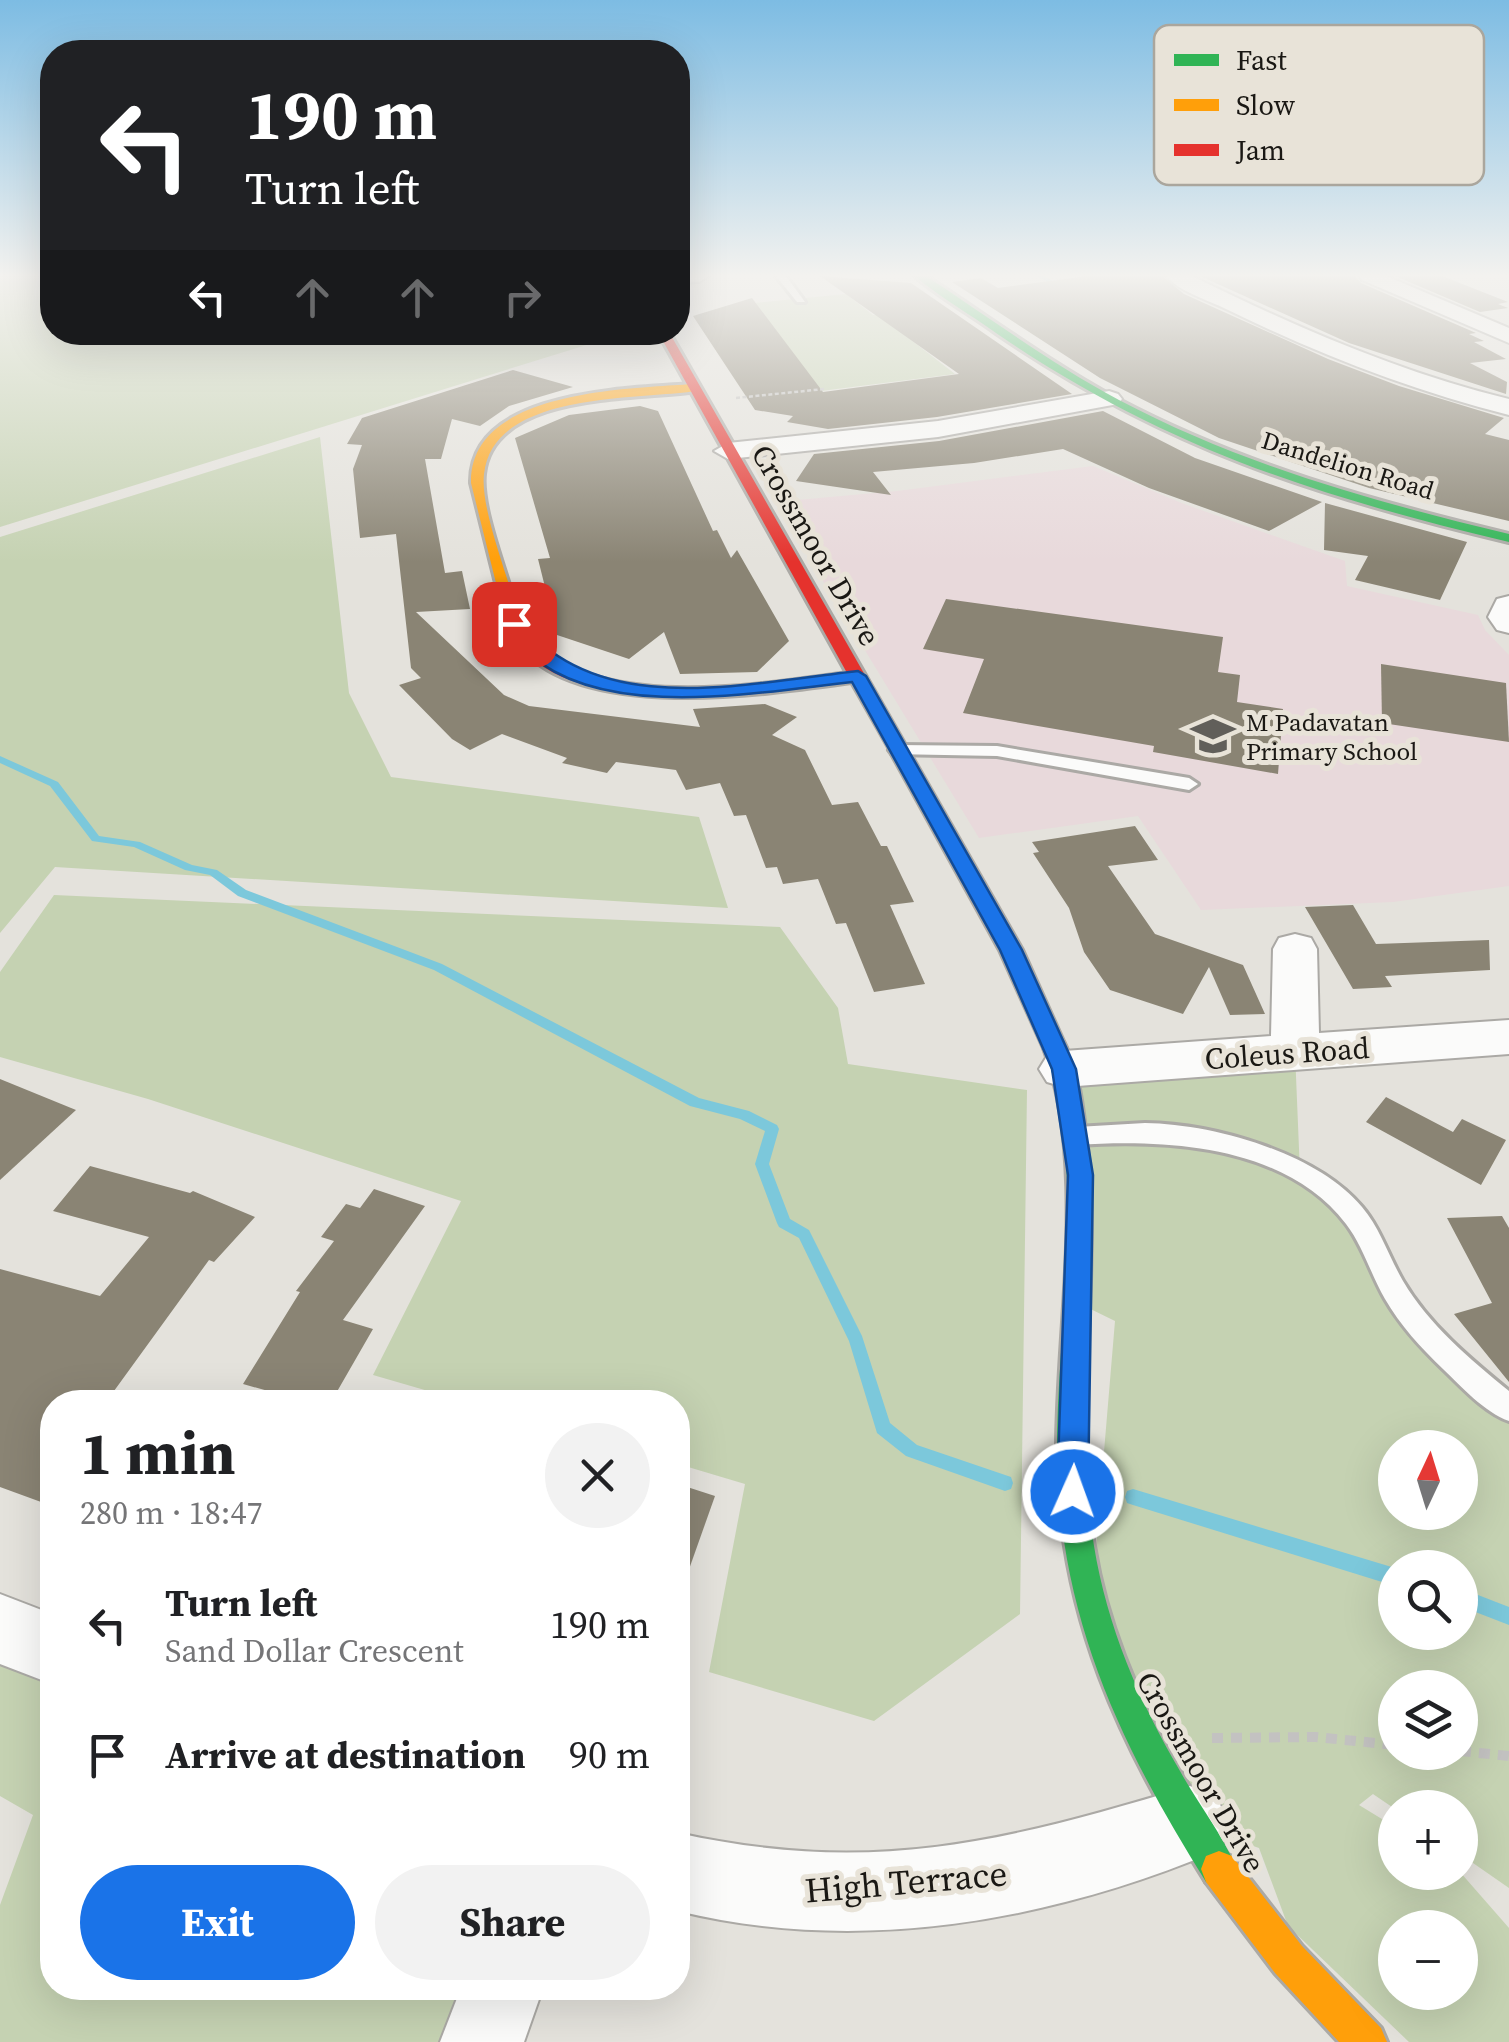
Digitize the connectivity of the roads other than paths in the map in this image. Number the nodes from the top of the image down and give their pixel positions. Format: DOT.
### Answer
graph roads {
  1 [pos="683,371"];
  2 [pos="1066,371"];
  3 [pos="1390,371"];
  4 [pos="696,395"];
  5 [pos="1109,399"];
  6 [pos="1509,407"];
  7 [pos="728,451"];
  8 [pos="1509,538"];
  9 [pos="1509,606"];
  10 [pos="1509,623"];
  11 [pos="858,676"];
  12 [pos="898,750"];
  13 [pos="1189,784"];
  14 [pos="1294,948"];
  15 [pos="1508,1038"];
  16 [pos="1296,1052"];
  17 [pos="1064,1069"];
  18 [pos="1077,1136"];
  19 [pos="1509,1408"];
  20 [pos="0,1630"];
  21 [pos="40,1645"];
  22 [pos="1190,1824"];
  23 [pos="690,1874"];
  24 [pos="498,2000"];
  25 [pos="482,2042"];
  26 [pos="1366,2042"];
  1 -- 4 [label="street, Crossmoor Drive"];
  2 -- 5 [label="street, Dandelion Road"];
  3 -- 6 [label="street"];
  4 -- 7 [label="street, Crossmoor Drive"];
  4 -- 11 [label="street"];
  5 -- 7 [label="street"];
  5 -- 8 [label="street, Dandelion Road"];
  7 -- 11 [label="street, Crossmoor Drive"];
  9 -- 10 [label="street"];
  11 -- 12 [label="street, Crossmoor Drive"];
  12 -- 13 [label="lane"];
  12 -- 17 [label="street, Crossmoor Drive"];
  14 -- 16 [label="street"];
  15 -- 16 [label="street, Coleus Road"];
  16 -- 17 [label="street, Coleus Road"];
  17 -- 18 [label="street, Crossmoor Drive"];
  18 -- 19 [label="lane"];
  18 -- 22 [label="street, Crossmoor Drive"];
  20 -- 21 [label="street"];
  22 -- 23 [label="street, High Terrace"];
  22 -- 26 [label="street, Crossmoor Drive"];
  24 -- 25 [label="street"];
}
